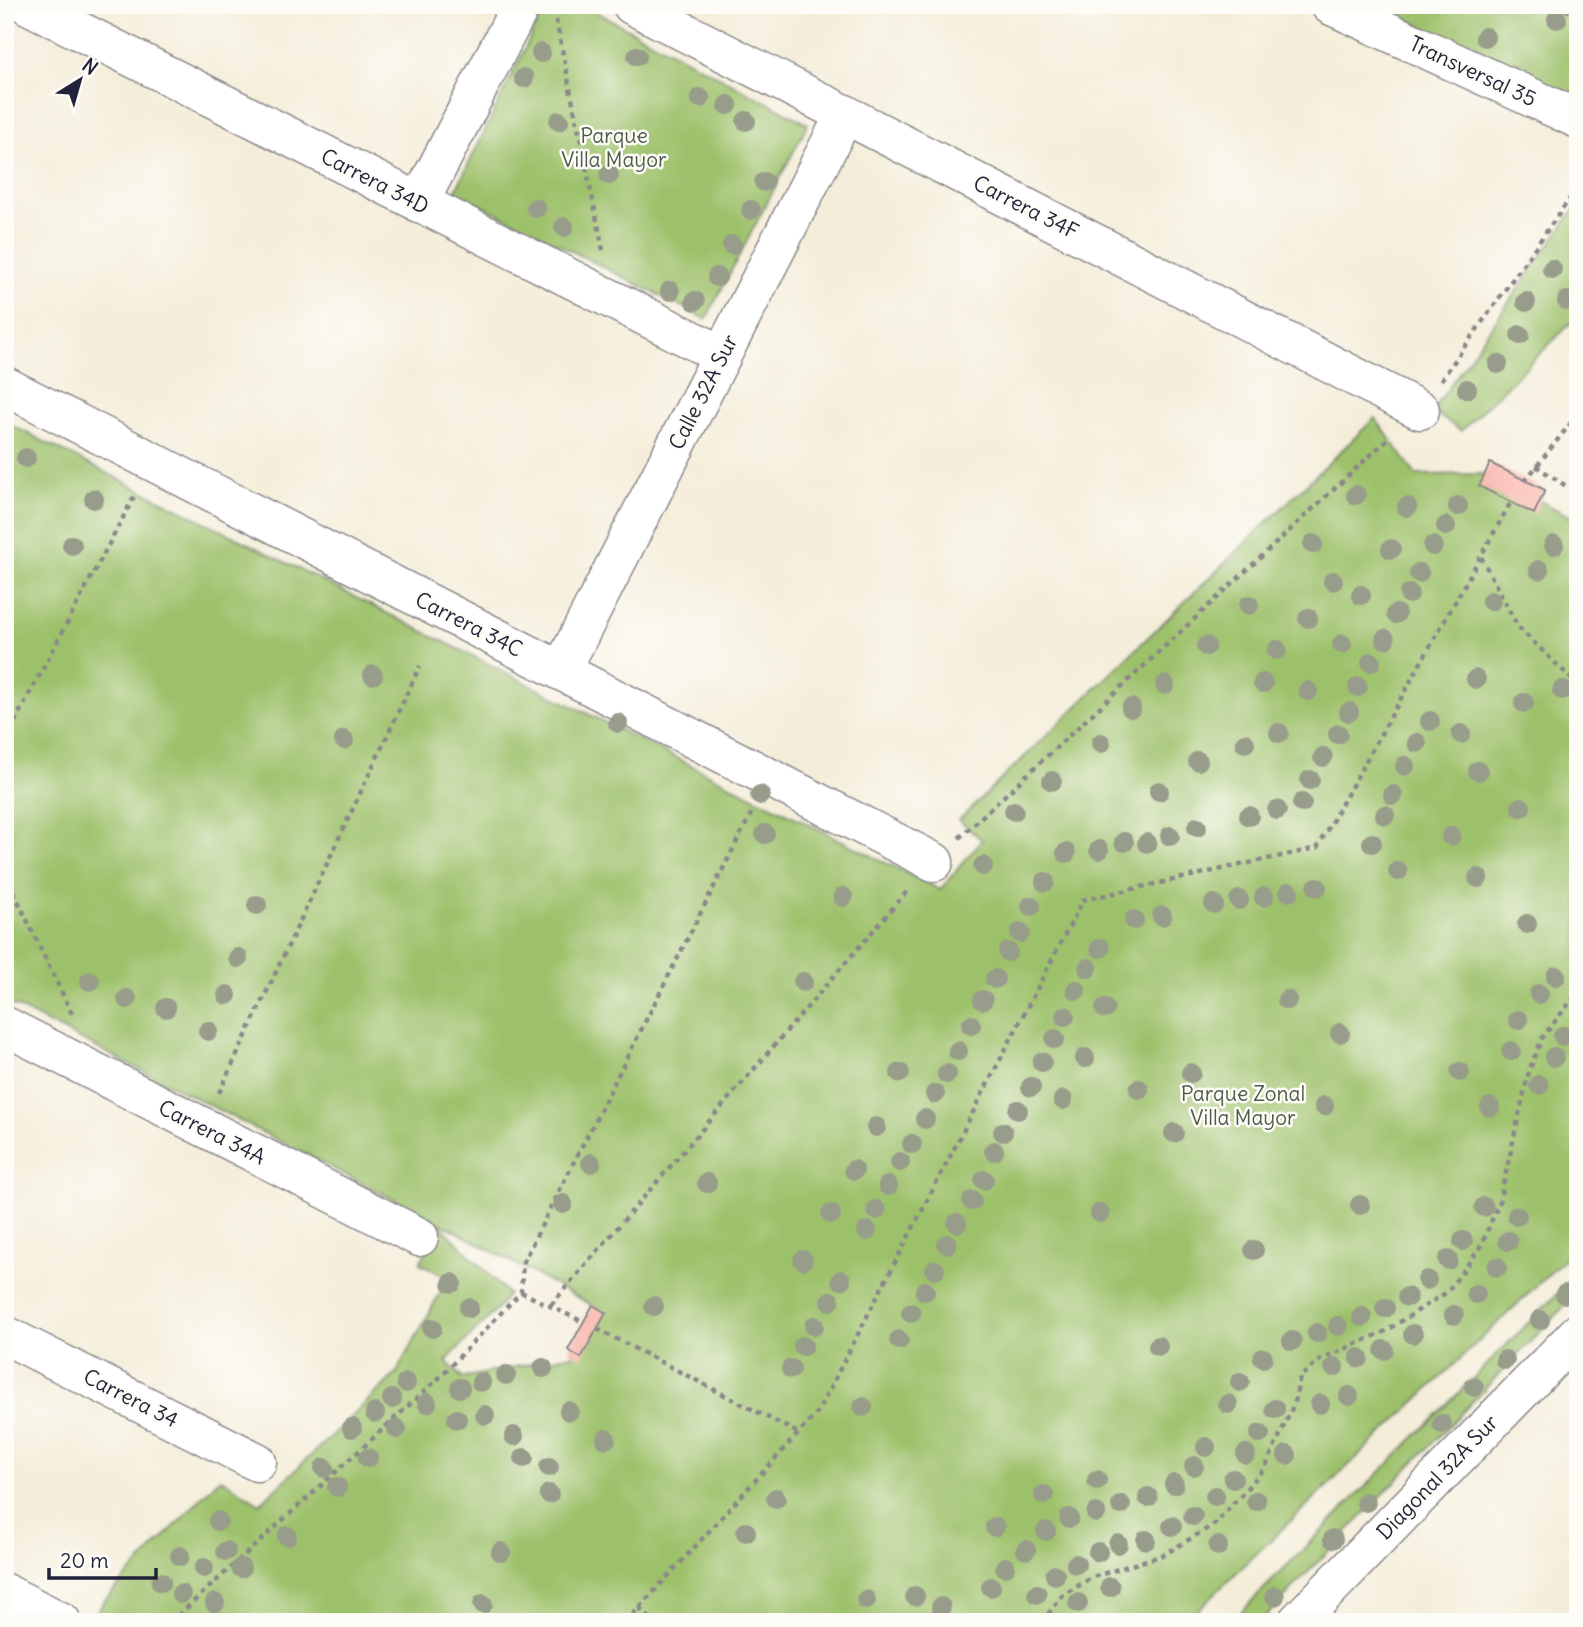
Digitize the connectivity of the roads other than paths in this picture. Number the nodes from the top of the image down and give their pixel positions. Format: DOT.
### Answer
graph roads {
  1 [pos="28,5"];
  2 [pos="520,5"];
  3 [pos="632,5"];
  4 [pos="1330,5"];
  5 [pos="845,114"];
  6 [pos="1578,119"];
  7 [pos="419,203"];
  8 [pos="722,355"];
  9 [pos="5,386"];
  10 [pos="1420,410"];
  11 [pos="561,671"];
  12 [pos="933,862"];
  13 [pos="5,1026"];
  14 [pos="419,1237"];
  15 [pos="1578,1333"];
  16 [pos="5,1335"];
  17 [pos="257,1462"];
  18 [pos="5,1593"];
  19 [pos="62,1622"];
  20 [pos="1297,1622"];
  1 -- 7 [label="street, Carrera 34D"];
  2 -- 7 [label="street"];
  3 -- 5 [label="street, Carrera 34F"];
  4 -- 6 [label="street, Transversal 35"];
  5 -- 8 [label="street, Calle 32A Sur"];
  5 -- 10 [label="street, Carrera 34F"];
  7 -- 8 [label="street, Carrera 34D"];
  8 -- 11 [label="street, Calle 32A Sur"];
  9 -- 11 [label="street, Carrera 34C"];
  11 -- 12 [label="street, Carrera 34C"];
  13 -- 14 [label="street, Carrera 34A"];
  15 -- 20 [label="street, Diagonal 32A Sur"];
  16 -- 17 [label="street, Carrera 34"];
  18 -- 19 [label="street"];
}
